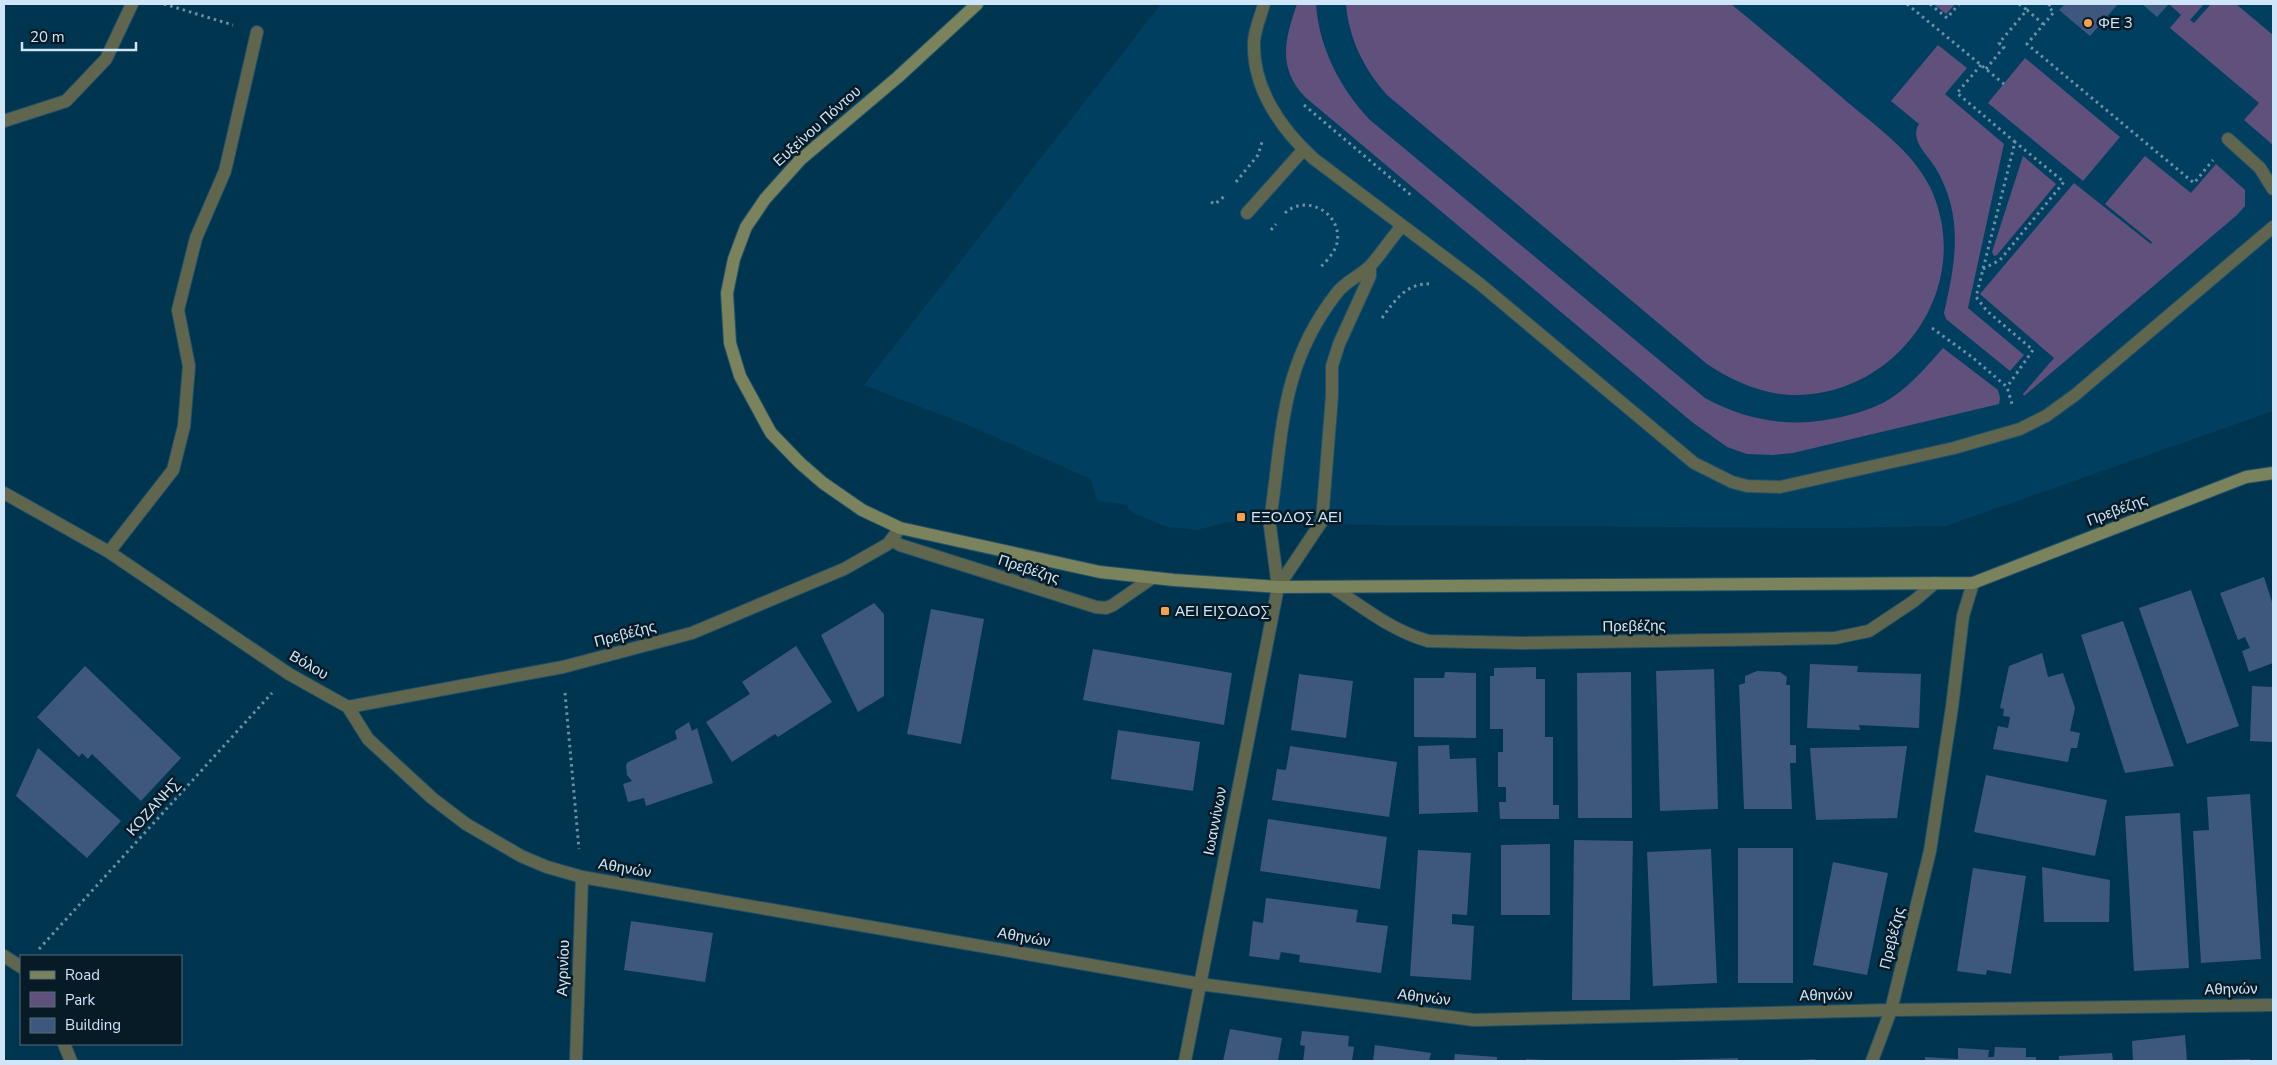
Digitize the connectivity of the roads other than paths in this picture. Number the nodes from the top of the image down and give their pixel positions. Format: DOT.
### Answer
graph roads {
  1 [pos="132,4"];
  2 [pos="977,4"];
  3 [pos="1264,4"];
  4 [pos="257,32"];
  5 [pos="4,122"];
  6 [pos="2228,139"];
  7 [pos="1304,149"];
  8 [pos="2273,189"];
  9 [pos="1246,213"];
  10 [pos="1402,226"];
  11 [pos="2273,226"];
  12 [pos="1370,266"];
  13 [pos="2273,473"];
  14 [pos="4,493"];
  15 [pos="900,528"];
  16 [pos="892,540"];
  17 [pos="109,552"];
  18 [pos="1152,578"];
  19 [pos="1935,583"];
  20 [pos="1973,583"];
  21 [pos="1278,586"];
  22 [pos="1332,587"];
  23 [pos="348,706"];
  24 [pos="582,877"];
  25 [pos="4,956"];
  26 [pos="20,966"];
  27 [pos="1200,984"];
  28 [pos="2273,1005"];
  29 [pos="1891,1010"];
  30 [pos="64,1045"];
  31 [pos="71,1061"];
  32 [pos="576,1061"];
  33 [pos="1185,1061"];
  34 [pos="1872,1061"];
  1 -- 5 [label="street"];
  2 -- 15 [label="street, Ευξείνου Πόντου"];
  3 -- 7 [label="street"];
  4 -- 17 [label="street"];
  6 -- 8 [label="street"];
  7 -- 9 [label="street"];
  7 -- 10 [label="street"];
  10 -- 11 [label="street"];
  10 -- 12 [label="street"];
  12 -- 21 [label="street"];
  12 -- 21 [label="street"];
  13 -- 20 [label="street, Πρεβέζης"];
  14 -- 17 [label="street, Βόλου"];
  15 -- 16 [label="street, Πρεβέζης"];
  15 -- 18 [label="street, Πρεβέζης"];
  16 -- 18 [label="street, Πρεβέζης"];
  16 -- 23 [label="street, Πρεβέζης"];
  17 -- 23 [label="street, Βόλου"];
  18 -- 21 [label="street, Πρεβέζης"];
  19 -- 20 [label="street, Πρεβέζης"];
  19 -- 22 [label="street, Πρεβέζης"];
  19 -- 22 [label="street, Πρεβέζης"];
  20 -- 29 [label="street, Πρεβέζης"];
  21 -- 22 [label="street, Πρεβέζης"];
  21 -- 27 [label="street, Ιωαννίνων"];
  23 -- 24 [label="street"];
  24 -- 27 [label="street, Αθηνών"];
  24 -- 32 [label="street, Αγρινίου"];
  25 -- 26 [label="street"];
  27 -- 29 [label="street, Αθηνών"];
  27 -- 33 [label="street, Ιωαννίνων"];
  28 -- 29 [label="street, Αθηνών"];
  29 -- 34 [label="street, Πρεβέζης"];
  30 -- 31 [label="street"];
}
